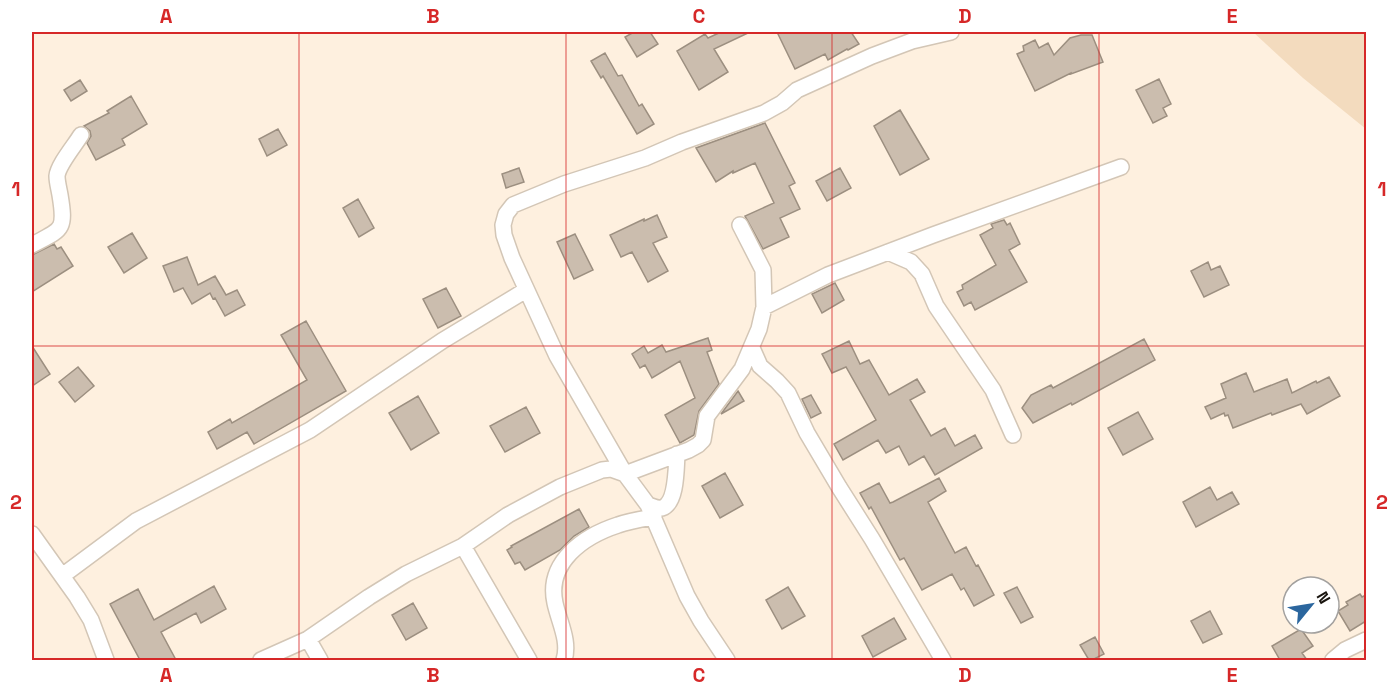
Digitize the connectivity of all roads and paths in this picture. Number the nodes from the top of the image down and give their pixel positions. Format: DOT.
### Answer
graph roads {
  1 [pos="951,32"];
  2 [pos="81,135"];
  3 [pos="1121,167"];
  4 [pos="740,225"];
  5 [pos="32,245"];
  6 [pos="888,252"];
  7 [pos="526,290"];
  8 [pos="764,307"];
  9 [pos="752,348"];
  10 [pos="760,366"];
  11 [pos="742,369"];
  12 [pos="1013,435"];
  13 [pos="677,454"];
  14 [pos="625,474"];
  15 [pos="651,511"];
  16 [pos="32,534"];
  17 [pos="463,546"];
  18 [pos="62,576"];
  19 [pos="308,639"];
  20 [pos="1366,640"];
  21 [pos="106,660"];
  22 [pos="261,660"];
  23 [pos="320,660"];
  24 [pos="529,660"];
  25 [pos="564,660"];
  26 [pos="727,660"];
  27 [pos="943,660"];
  28 [pos="1333,660"];
  1 -- 7 [label="street"];
  2 -- 5 [label="street"];
  3 -- 6 [label="street"];
  4 -- 8 [label="street"];
  6 -- 8 [label="street"];
  6 -- 12 [label="street"];
  7 -- 14 [label="street"];
  7 -- 18 [label="street"];
  8 -- 9 [label="street"];
  9 -- 10 [label="street"];
  9 -- 11 [label="street"];
  10 -- 11 [label="street"];
  10 -- 27 [label="street"];
  11 -- 13 [label="street"];
  13 -- 14 [label="street"];
  13 -- 15 [label="street"];
  14 -- 15 [label="street"];
  14 -- 17 [label="street"];
  15 -- 25 [label="street"];
  15 -- 26 [label="street"];
  16 -- 18 [label="street"];
  17 -- 19 [label="street"];
  17 -- 24 [label="street"];
  18 -- 21 [label="street"];
  19 -- 22 [label="street"];
  19 -- 23 [label="street"];
  20 -- 28 [label="street"];
}
